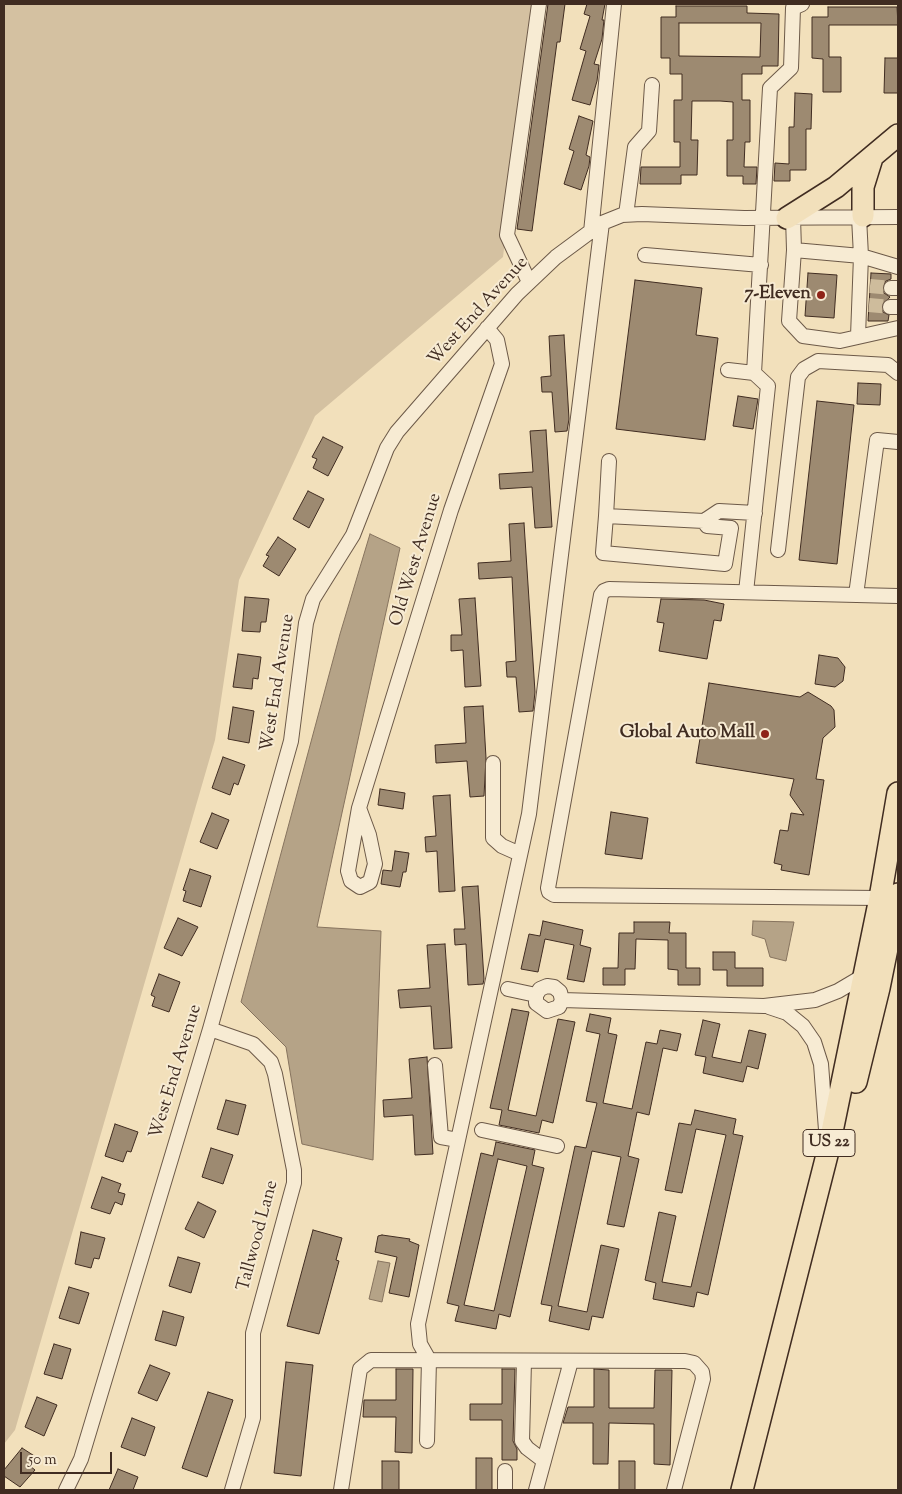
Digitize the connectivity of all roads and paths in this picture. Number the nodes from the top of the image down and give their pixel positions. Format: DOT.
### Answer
graph roads {
  1 [pos="539,4"];
  2 [pos="614,4"];
  3 [pos="802,4"];
  4 [pos="652,85"];
  5 [pos="898,135"];
  6 [pos="872,158"];
  7 [pos="626,215"];
  8 [pos="861,217"];
  9 [pos="898,217"];
  10 [pos="764,218"];
  11 [pos="790,218"];
  12 [pos="602,223"];
  13 [pos="591,232"];
  14 [pos="794,250"];
  15 [pos="645,255"];
  16 [pos="861,256"];
  17 [pos="761,265"];
  18 [pos="898,267"];
  19 [pos="529,282"];
  20 [pos="898,327"];
  21 [pos="487,328"];
  22 [pos="858,336"];
  23 [pos="728,370"];
  24 [pos="754,373"];
  25 [pos="898,374"];
  26 [pos="898,442"];
  27 [pos="609,461"];
  28 [pos="755,513"];
  29 [pos="606,516"];
  30 [pos="704,521"];
  31 [pos="778,550"];
  32 [pos="898,586"];
  33 [pos="746,592"];
  34 [pos="856,594"];
  35 [pos="898,596"];
  36 [pos="493,764"];
  37 [pos="898,792"];
  38 [pos="359,808"];
  39 [pos="520,854"];
  40 [pos="889,896"];
  41 [pos="864,974"];
  42 [pos="508,990"];
  43 [pos="536,995"];
  44 [pos="562,1000"];
  45 [pos="764,1006"];
  46 [pos="210,1029"];
  47 [pos="435,1065"];
  48 [pos="482,1130"];
  49 [pos="458,1140"];
  50 [pos="557,1146"];
  51 [pos="828,1151"];
  52 [pos="429,1360"];
  53 [pos="524,1360"];
  54 [pos="571,1361"];
  55 [pos="427,1442"];
  56 [pos="544,1461"];
  57 [pos="505,1471"];
  58 [pos="66,1490"];
  59 [pos="232,1490"];
  60 [pos="341,1490"];
  61 [pos="505,1490"];
  62 [pos="536,1490"];
  63 [pos="674,1490"];
  64 [pos="742,1490"];
  65 [pos="757,1490"];
  1 -- 19 [label="street"];
  2 -- 13 [label="street"];
  3 -- 10 [label="street"];
  4 -- 7 [label="street"];
  5 -- 6 [label="highway"];
  6 -- 8 [label="highway"];
  6 -- 11 [label="highway"];
  7 -- 10 [label="street, West End Avenue"];
  7 -- 12 [label="street, West End Avenue"];
  8 -- 9 [label="street, West End Avenue"];
  8 -- 11 [label="street, West End Avenue"];
  8 -- 16 [label="street"];
  10 -- 11 [label="street, West End Avenue"];
  10 -- 17 [label="street"];
  11 -- 14 [label="street"];
  12 -- 13 [label="street, West End Avenue"];
  12 -- 39 [label="street"];
  13 -- 19 [label="street, West End Avenue"];
  14 -- 16 [label="street"];
  14 -- 22 [label="street"];
  15 -- 17 [label="street"];
  16 -- 18 [label="street"];
  16 -- 22 [label="street"];
  17 -- 24 [label="street"];
  19 -- 21 [label="street, West End Avenue"];
  20 -- 22 [label="street"];
  21 -- 38 [label="street, Old West Avenue"];
  21 -- 46 [label="street, West End Avenue"];
  23 -- 24 [label="street"];
  24 -- 28 [label="street"];
  25 -- 31 [label="street"];
  26 -- 34 [label="street"];
  27 -- 29 [label="street"];
  28 -- 30 [label="street"];
  28 -- 33 [label="street"];
  29 -- 30 [label="street"];
  29 -- 30 [label="street"];
  32 -- 35 [label="street"];
  33 -- 34 [label="street"];
  33 -- 40 [label="street"];
  34 -- 35 [label="street"];
  36 -- 39 [label="street"];
  37 -- 40 [label="highway, US 22"];
  38 -- 38 [label="street, Old West Avenue"];
  39 -- 49 [label="street"];
  40 -- 41 [label="highway, US 22"];
  40 -- 65 [label="highway, US 22"];
  41 -- 45 [label="street"];
  41 -- 51 [label="highway, US 22"];
  42 -- 43 [label="street"];
  43 -- 44 [label="street"];
  43 -- 44 [label="street"];
  44 -- 45 [label="street"];
  45 -- 51 [label="street"];
  46 -- 58 [label="street, West End Avenue"];
  46 -- 59 [label="street, Tallwood Lane"];
  47 -- 49 [label="street"];
  48 -- 50 [label="street"];
  49 -- 52 [label="street"];
  51 -- 64 [label="highway, US 22"];
  52 -- 53 [label="street"];
  52 -- 55 [label="street"];
  52 -- 60 [label="street"];
  53 -- 54 [label="street"];
  53 -- 56 [label="street"];
  54 -- 56 [label="street"];
  54 -- 63 [label="street"];
  56 -- 62 [label="street"];
  57 -- 61 [label="street"];
}
